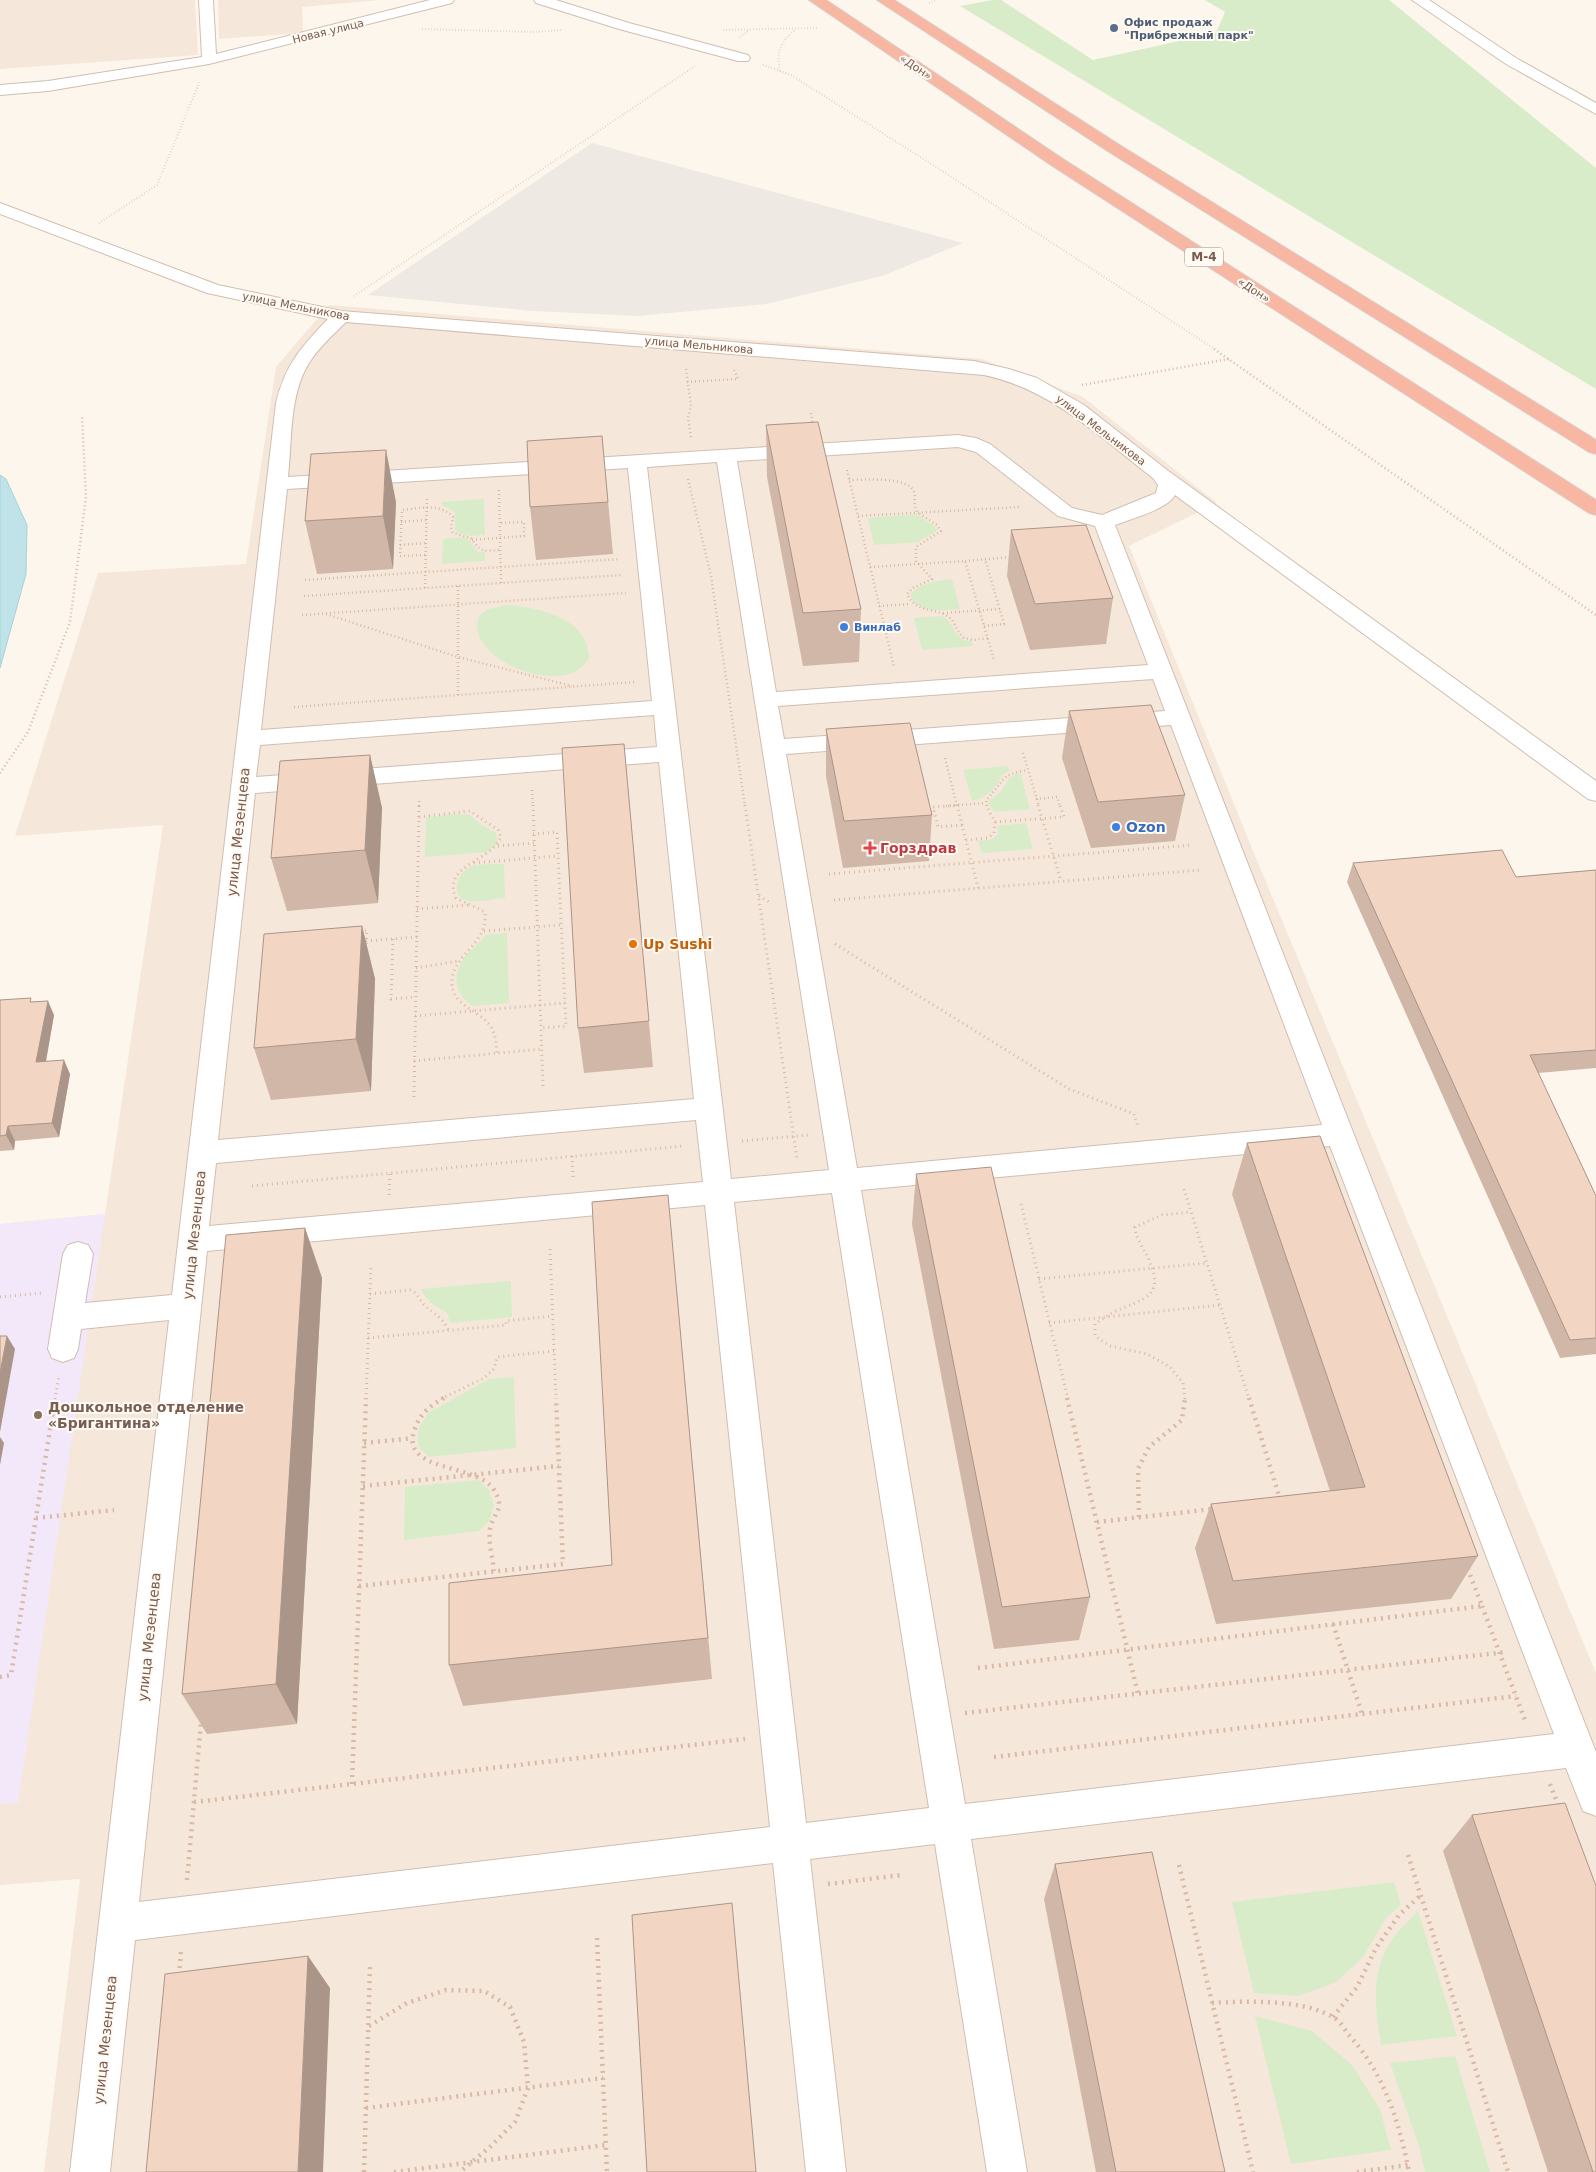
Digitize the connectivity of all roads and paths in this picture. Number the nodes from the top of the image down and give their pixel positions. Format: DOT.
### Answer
graph roads {
  1 [pos="206,0"];
  2 [pos="447,0"];
  3 [pos="541,0"];
  4 [pos="816,0"];
  5 [pos="884,0"];
  6 [pos="936,0"];
  7 [pos="1419,0"];
  8 [pos="929,3"];
  9 [pos="818,28"];
  10 [pos="422,29"];
  11 [pos="569,29"];
  12 [pos="796,29"];
  13 [pos="720,30"];
  14 [pos="750,30"];
  15 [pos="717,51"];
  16 [pos="209,58"];
  17 [pos="743,58"];
  18 [pos="780,71"];
  19 [pos="0,90"];
  20 [pos="1596,109"];
  21 [pos="0,208"];
  22 [pos="92,227"];
  23 [pos="347,306"];
  24 [pos="1229,359"];
  25 [pos="686,369"];
  26 [pos="738,379"];
  27 [pos="688,382"];
  28 [pos="1047,391"];
  29 [pos="810,413"];
  30 [pos="82,416"];
  31 [pos="815,434"];
  32 [pos="692,442"];
  33 [pos="1596,448"];
  34 [pos="726,456"];
  35 [pos="637,462"];
  36 [pos="848,472"];
  37 [pos="1160,474"];
  38 [pos="688,477"];
  39 [pos="849,480"];
  40 [pos="276,484"];
  41 [pos="499,495"];
  42 [pos="427,500"];
  43 [pos="1021,507"];
  44 [pos="426,509"];
  45 [pos="1596,509"];
  46 [pos="917,512"];
  47 [pos="858,516"];
  48 [pos="426,520"];
  49 [pos="401,522"];
  50 [pos="1104,522"];
  51 [pos="500,523"];
  52 [pos="500,538"];
  53 [pos="472,540"];
  54 [pos="426,543"];
  55 [pos="400,544"];
  56 [pos="500,550"];
  57 [pos="426,555"];
  58 [pos="1019,557"];
  59 [pos="620,559"];
  60 [pos="985,559"];
  61 [pos="965,561"];
  62 [pos="917,564"];
  63 [pos="501,567"];
  64 [pos="870,567"];
  65 [pos="425,572"];
  66 [pos="627,574"];
  67 [pos="305,580"];
  68 [pos="501,583"];
  69 [pos="458,586"];
  70 [pos="425,588"];
  71 [pos="629,592"];
  72 [pos="304,596"];
  73 [pos="458,604"];
  74 [pos="912,604"];
  75 [pos="879,606"];
  76 [pos="1000,609"];
  77 [pos="980,611"];
  78 [pos="324,613"];
  79 [pos="939,614"];
  80 [pos="302,615"];
  81 [pos="1596,615"];
  82 [pos="984,626"];
  83 [pos="988,638"];
  84 [pos="458,657"];
  85 [pos="994,660"];
  86 [pos="894,667"];
  87 [pos="1162,671"];
  88 [pos="639,682"];
  89 [pos="575,687"];
  90 [pos="458,695"];
  91 [pos="766,700"];
  92 [pos="458,703"];
  93 [pos="294,707"];
  94 [pos="664,707"];
  95 [pos="1180,717"];
  96 [pos="249,738"];
  97 [pos="773,747"];
  98 [pos="1022,752"];
  99 [pos="670,754"];
  100 [pos="945,758"];
  101 [pos="1028,770"];
  102 [pos="0,772"];
  103 [pos="243,786"];
  104 [pos="532,790"];
  105 [pos="1596,794"];
  106 [pos="420,799"];
  107 [pos="1036,799"];
  108 [pos="985,803"];
  109 [pos="957,805"];
  110 [pos="419,817"];
  111 [pos="1042,818"];
  112 [pos="995,822"];
  113 [pos="962,825"];
  114 [pos="533,834"];
  115 [pos="966,840"];
  116 [pos="534,843"];
  117 [pos="1192,845"];
  118 [pos="498,846"];
  119 [pos="558,856"];
  120 [pos="1053,856"];
  121 [pos="534,858"];
  122 [pos="972,862"];
  123 [pos="472,863"];
  124 [pos="1201,870"];
  125 [pos="829,874"];
  126 [pos="1061,882"];
  127 [pos="978,888"];
  128 [pos="758,896"];
  129 [pos="834,900"];
  130 [pos="471,904"];
  131 [pos="417,909"];
  132 [pos="802,923"];
  133 [pos="561,925"];
  134 [pos="537,927"];
  135 [pos="358,931"];
  136 [pos="484,932"];
  137 [pos="417,937"];
  138 [pos="393,939"];
  139 [pos="366,941"];
  140 [pos="358,942"];
  141 [pos="366,950"];
  142 [pos="458,961"];
  143 [pos="416,968"];
  144 [pos="415,997"];
  145 [pos="565,1003"];
  146 [pos="540,1005"];
  147 [pos="474,1011"];
  148 [pos="415,1016"];
  149 [pos="541,1028"];
  150 [pos="542,1050"];
  151 [pos="497,1053"];
  152 [pos="414,1061"];
  153 [pos="543,1086"];
  154 [pos="414,1097"];
  155 [pos="708,1108"];
  156 [pos="836,1133"];
  157 [pos="1340,1134"];
  158 [pos="793,1136"];
  159 [pos="712,1144"];
  160 [pos="1145,1152"];
  161 [pos="203,1153"];
  162 [pos="844,1180"];
  163 [pos="800,1184"];
  164 [pos="252,1186"];
  165 [pos="1184,1189"];
  166 [pos="718,1192"];
  167 [pos="1021,1204"];
  168 [pos="1191,1212"];
  169 [pos="193,1240"];
  170 [pos="550,1249"];
  171 [pos="78,1254"];
  172 [pos="1207,1263"];
  173 [pos="371,1266"];
  174 [pos="1153,1268"];
  175 [pos="1039,1279"];
  176 [pos="370,1294"];
  177 [pos="0,1297"];
  178 [pos="70,1304"];
  179 [pos="186,1306"];
  180 [pos="1220,1306"];
  181 [pos="553,1316"];
  182 [pos="1104,1317"];
  183 [pos="1049,1323"];
  184 [pos="449,1330"];
  185 [pos="368,1338"];
  186 [pos="63,1349"];
  187 [pos="554,1351"];
  188 [pos="413,1438"];
  189 [pos="364,1443"];
  190 [pos="559,1466"];
  191 [pos="476,1474"];
  192 [pos="363,1486"];
  193 [pos="1271,1503"];
  194 [pos="1215,1509"];
  195 [pos="114,1510"];
  196 [pos="1139,1517"];
  197 [pos="36,1518"];
  198 [pos="1097,1522"];
  199 [pos="1464,1559"];
  200 [pos="494,1571"];
  201 [pos="359,1586"];
  202 [pos="1482,1606"];
  203 [pos="1333,1624"];
  204 [pos="1538,1648"];
  205 [pos="1127,1650"];
  206 [pos="1499,1653"];
  207 [pos="978,1668"];
  208 [pos="1348,1670"];
  209 [pos="0,1677"];
  210 [pos="1138,1694"];
  211 [pos="1516,1696"];
  212 [pos="202,1713"];
  213 [pos="1362,1714"];
  214 [pos="932,1717"];
  215 [pos="778,1735"];
  216 [pos="1577,1749"];
  217 [pos="1538,1754"];
  218 [pos="994,1758"];
  219 [pos="352,1784"];
  220 [pos="1596,1798"];
  221 [pos="194,1802"];
  222 [pos="1560,1810"];
  223 [pos="950,1824"];
  224 [pos="790,1844"];
  225 [pos="1408,1855"];
  226 [pos="1179,1865"];
  227 [pos="1421,1895"];
  228 [pos="184,1915"];
  229 [pos="118,1923"];
  230 [pos="596,1938"];
  231 [pos="370,1967"];
  232 [pos="178,1982"];
  233 [pos="1212,2003"];
  234 [pos="1333,2017"];
  235 [pos="369,2026"];
  236 [pos="603,2078"];
  237 [pos="528,2088"];
  238 [pos="366,2108"];
  239 [pos="606,2145"];
  240 [pos="470,2162"];
  241 [pos="1408,2165"];
  242 [pos="90,2172"];
  243 [pos="364,2172"];
  244 [pos="394,2172"];
  245 [pos="460,2172"];
  246 [pos="607,2172"];
  247 [pos="826,2172"];
  248 [pos="1007,2172"];
  249 [pos="1253,2172"];
  250 [pos="1357,2172"];
  251 [pos="1409,2172"];
  252 [pos="1508,2172"];
  1 -- 16 [label="street"];
  2 -- 16 [label="street, Новая улица"];
  3 -- 15 [label="street"];
  4 -- 45 [label="highway, «Дон» / М-4"];
  5 -- 33 [label="highway"];
  6 -- 8 [label="path"];
  7 -- 20 [label="street"];
  9 -- 12 [label="path"];
  10 -- 11 [label="path"];
  12 -- 14 [label="path"];
  12 -- 18 [label="path"];
  13 -- 14 [label="path"];
  14 -- 15 [label="path"];
  15 -- 17 [label="street"];
  15 -- 23 [label="path"];
  16 -- 19 [label="street, Новая улица"];
  16 -- 22 [label="path"];
  17 -- 18 [label="path"];
  18 -- 24 [label="path"];
  21 -- 23 [label="street, улица Мельникова"];
  23 -- 28 [label="street, улица Мельникова"];
  23 -- 40 [label="street, улица Мезенцева"];
  24 -- 28 [label="path"];
  24 -- 81 [label="path"];
  25 -- 27 [label="path"];
  26 -- 27 [label="path"];
  27 -- 32 [label="path"];
  28 -- 37 [label="street, улица Мельникова"];
  29 -- 31 [label="path"];
  30 -- 102 [label="path"];
  34 -- 35 [label="street"];
  34 -- 50 [label="street"];
  34 -- 91 [label="street"];
  35 -- 40 [label="street"];
  35 -- 94 [label="street"];
  36 -- 39 [label="path"];
  37 -- 50 [label="street, улица Мельникова"];
  37 -- 105 [label="street"];
  38 -- 128 [label="path"];
  39 -- 46 [label="path"];
  39 -- 47 [label="path"];
  40 -- 96 [label="street, улица Мезенцева"];
  41 -- 51 [label="path"];
  42 -- 44 [label="path"];
  43 -- 46 [label="path"];
  44 -- 48 [label="path"];
  44 -- 49 [label="path"];
  44 -- 53 [label="path"];
  46 -- 47 [label="path"];
  46 -- 62 [label="path"];
  47 -- 64 [label="path"];
  48 -- 49 [label="path"];
  48 -- 54 [label="path"];
  49 -- 55 [label="path"];
  50 -- 87 [label="street"];
  51 -- 52 [label="path"];
  51 -- 52 [label="path"];
  52 -- 53 [label="path"];
  52 -- 56 [label="path"];
  53 -- 56 [label="path"];
  54 -- 55 [label="path"];
  54 -- 57 [label="path"];
  55 -- 57 [label="path"];
  56 -- 63 [label="path"];
  57 -- 65 [label="path"];
  58 -- 60 [label="path"];
  59 -- 63 [label="path"];
  60 -- 61 [label="path"];
  60 -- 76 [label="path"];
  61 -- 62 [label="path"];
  61 -- 77 [label="path"];
  62 -- 64 [label="path"];
  62 -- 74 [label="path"];
  63 -- 65 [label="path"];
  63 -- 68 [label="path"];
  64 -- 75 [label="path"];
  65 -- 67 [label="path"];
  65 -- 70 [label="path"];
  66 -- 68 [label="path"];
  68 -- 69 [label="path"];
  69 -- 70 [label="path"];
  69 -- 73 [label="path"];
  70 -- 72 [label="path"];
  71 -- 73 [label="path"];
  73 -- 78 [label="path"];
  73 -- 84 [label="path"];
  74 -- 75 [label="path"];
  74 -- 79 [label="path"];
  75 -- 86 [label="path"];
  76 -- 77 [label="path"];
  76 -- 82 [label="path"];
  77 -- 79 [label="path"];
  77 -- 82 [label="path"];
  78 -- 80 [label="path"];
  78 -- 84 [label="path"];
  79 -- 83 [label="path"];
  82 -- 83 [label="path"];
  83 -- 85 [label="path"];
  84 -- 89 [label="path"];
  84 -- 90 [label="path"];
  87 -- 91 [label="street"];
  87 -- 95 [label="street"];
  88 -- 89 [label="path"];
  89 -- 90 [label="path"];
  90 -- 92 [label="path"];
  90 -- 93 [label="path"];
  91 -- 97 [label="street"];
  94 -- 96 [label="street"];
  94 -- 99 [label="street"];
  95 -- 97 [label="street"];
  95 -- 157 [label="street"];
  96 -- 103 [label="street, улица Мезенцева"];
  97 -- 132 [label="street"];
  98 -- 101 [label="path"];
  99 -- 103 [label="street"];
  99 -- 155 [label="street"];
  100 -- 109 [label="path"];
  101 -- 107 [label="path"];
  101 -- 108 [label="path"];
  103 -- 161 [label="street, улица Мезенцева"];
  104 -- 114 [label="path"];
  106 -- 110 [label="path"];
  107 -- 111 [label="path"];
  107 -- 111 [label="path"];
  108 -- 109 [label="path"];
  108 -- 112 [label="path"];
  109 -- 113 [label="path"];
  109 -- 113 [label="path"];
  110 -- 118 [label="path"];
  110 -- 131 [label="path"];
  111 -- 112 [label="path"];
  111 -- 120 [label="path"];
  112 -- 115 [label="path"];
  113 -- 115 [label="path"];
  114 -- 116 [label="path"];
  114 -- 119 [label="path"];
  115 -- 122 [label="path"];
  116 -- 118 [label="path"];
  116 -- 121 [label="path"];
  117 -- 120 [label="path"];
  118 -- 123 [label="path"];
  119 -- 121 [label="path"];
  119 -- 133 [label="path"];
  120 -- 122 [label="path"];
  120 -- 126 [label="path"];
  121 -- 123 [label="path"];
  121 -- 134 [label="path"];
  122 -- 125 [label="path"];
  122 -- 127 [label="path"];
  123 -- 130 [label="path"];
  124 -- 126 [label="path"];
  126 -- 127 [label="path"];
  127 -- 129 [label="path"];
  128 -- 132 [label="path"];
  128 -- 158 [label="path"];
  130 -- 131 [label="path"];
  130 -- 136 [label="path"];
  131 -- 137 [label="path"];
  132 -- 156 [label="street"];
  132 -- 160 [label="path"];
  133 -- 134 [label="path"];
  133 -- 145 [label="path"];
  134 -- 136 [label="path"];
  134 -- 146 [label="path"];
  135 -- 139 [label="path"];
  136 -- 142 [label="path"];
  137 -- 138 [label="path"];
  137 -- 143 [label="path"];
  138 -- 139 [label="path"];
  138 -- 144 [label="path"];
  139 -- 140 [label="path"];
  139 -- 141 [label="path"];
  142 -- 143 [label="path"];
  142 -- 147 [label="path"];
  143 -- 144 [label="path"];
  144 -- 148 [label="path"];
  145 -- 146 [label="path"];
  145 -- 149 [label="path"];
  146 -- 147 [label="path"];
  146 -- 149 [label="path"];
  147 -- 148 [label="path"];
  147 -- 151 [label="path"];
  148 -- 152 [label="path"];
  149 -- 150 [label="path"];
  150 -- 151 [label="path"];
  150 -- 153 [label="path"];
  151 -- 152 [label="path"];
  152 -- 154 [label="path"];
  155 -- 159 [label="street"];
  155 -- 161 [label="street"];
  156 -- 158 [label="path"];
  156 -- 162 [label="street"];
  157 -- 160 [label="street"];
  157 -- 204 [label="street"];
  158 -- 159 [label="path"];
  158 -- 163 [label="path"];
  159 -- 164 [label="path"];
  159 -- 166 [label="street"];
  160 -- 162 [label="street"];
  161 -- 169 [label="street, улица Мезенцева"];
  162 -- 163 [label="street"];
  162 -- 214 [label="street"];
  163 -- 166 [label="street"];
  165 -- 168 [label="path"];
  166 -- 169 [label="street"];
  166 -- 215 [label="street"];
  167 -- 175 [label="path"];
  168 -- 172 [label="path"];
  168 -- 174 [label="path"];
  169 -- 179 [label="street, улица Мезенцева"];
  170 -- 181 [label="path"];
  171 -- 178 [label="street"];
  172 -- 174 [label="path"];
  172 -- 180 [label="path"];
  173 -- 176 [label="path"];
  174 -- 175 [label="path"];
  174 -- 182 [label="path"];
  175 -- 183 [label="path"];
  176 -- 184 [label="path"];
  176 -- 185 [label="path"];
  177 -- 178 [label="path"];
  178 -- 179 [label="street"];
  178 -- 186 [label="street"];
  179 -- 229 [label="street, улица Мезенцева"];
  180 -- 182 [label="path"];
  180 -- 193 [label="path"];
  181 -- 184 [label="path"];
  181 -- 187 [label="path"];
  182 -- 183 [label="path"];
  182 -- 196 [label="path"];
  183 -- 198 [label="path"];
  184 -- 185 [label="path"];
  185 -- 189 [label="path"];
  186 -- 197 [label="path"];
  187 -- 188 [label="path"];
  187 -- 190 [label="path"];
  188 -- 189 [label="path"];
  188 -- 191 [label="path"];
  189 -- 192 [label="path"];
  190 -- 191 [label="path"];
  190 -- 200 [label="path"];
  191 -- 192 [label="path"];
  191 -- 200 [label="path"];
  192 -- 201 [label="path"];
  194 -- 196 [label="path"];
  195 -- 197 [label="path"];
  196 -- 198 [label="path"];
  197 -- 209 [label="path"];
  198 -- 205 [label="path"];
  199 -- 202 [label="path"];
  200 -- 201 [label="path"];
  201 -- 219 [label="path"];
  202 -- 203 [label="path"];
  202 -- 206 [label="path"];
  203 -- 205 [label="path"];
  203 -- 208 [label="path"];
  204 -- 206 [label="path"];
  204 -- 216 [label="street"];
  205 -- 207 [label="path"];
  205 -- 210 [label="path"];
  206 -- 208 [label="path"];
  206 -- 211 [label="path"];
  208 -- 210 [label="path"];
  208 -- 213 [label="path"];
  210 -- 214 [label="path"];
  211 -- 213 [label="path"];
  211 -- 217 [label="path"];
  212 -- 221 [label="path"];
  213 -- 218 [label="path"];
  214 -- 223 [label="street"];
  215 -- 219 [label="path"];
  215 -- 224 [label="street"];
  216 -- 217 [label="street"];
  216 -- 220 [label="street"];
  217 -- 222 [label="path"];
  217 -- 223 [label="street"];
  219 -- 221 [label="path"];
  221 -- 228 [label="path"];
  223 -- 224 [label="street"];
  223 -- 248 [label="street"];
  224 -- 228 [label="street"];
  224 -- 247 [label="street"];
  225 -- 227 [label="path"];
  226 -- 233 [label="path"];
  227 -- 234 [label="path"];
  227 -- 252 [label="path"];
  228 -- 229 [label="street"];
  228 -- 232 [label="path"];
  229 -- 242 [label="street, улица Мезенцева"];
  230 -- 236 [label="path"];
  231 -- 235 [label="path"];
  233 -- 234 [label="path"];
  233 -- 249 [label="path"];
  234 -- 241 [label="path"];
  235 -- 237 [label="path"];
  235 -- 238 [label="path"];
  236 -- 237 [label="path"];
  236 -- 239 [label="path"];
  237 -- 238 [label="path"];
  237 -- 240 [label="path"];
  238 -- 243 [label="path"];
  239 -- 240 [label="path"];
  239 -- 246 [label="path"];
  240 -- 244 [label="path"];
  240 -- 245 [label="path"];
  241 -- 250 [label="path"];
  241 -- 251 [label="path"];
}
